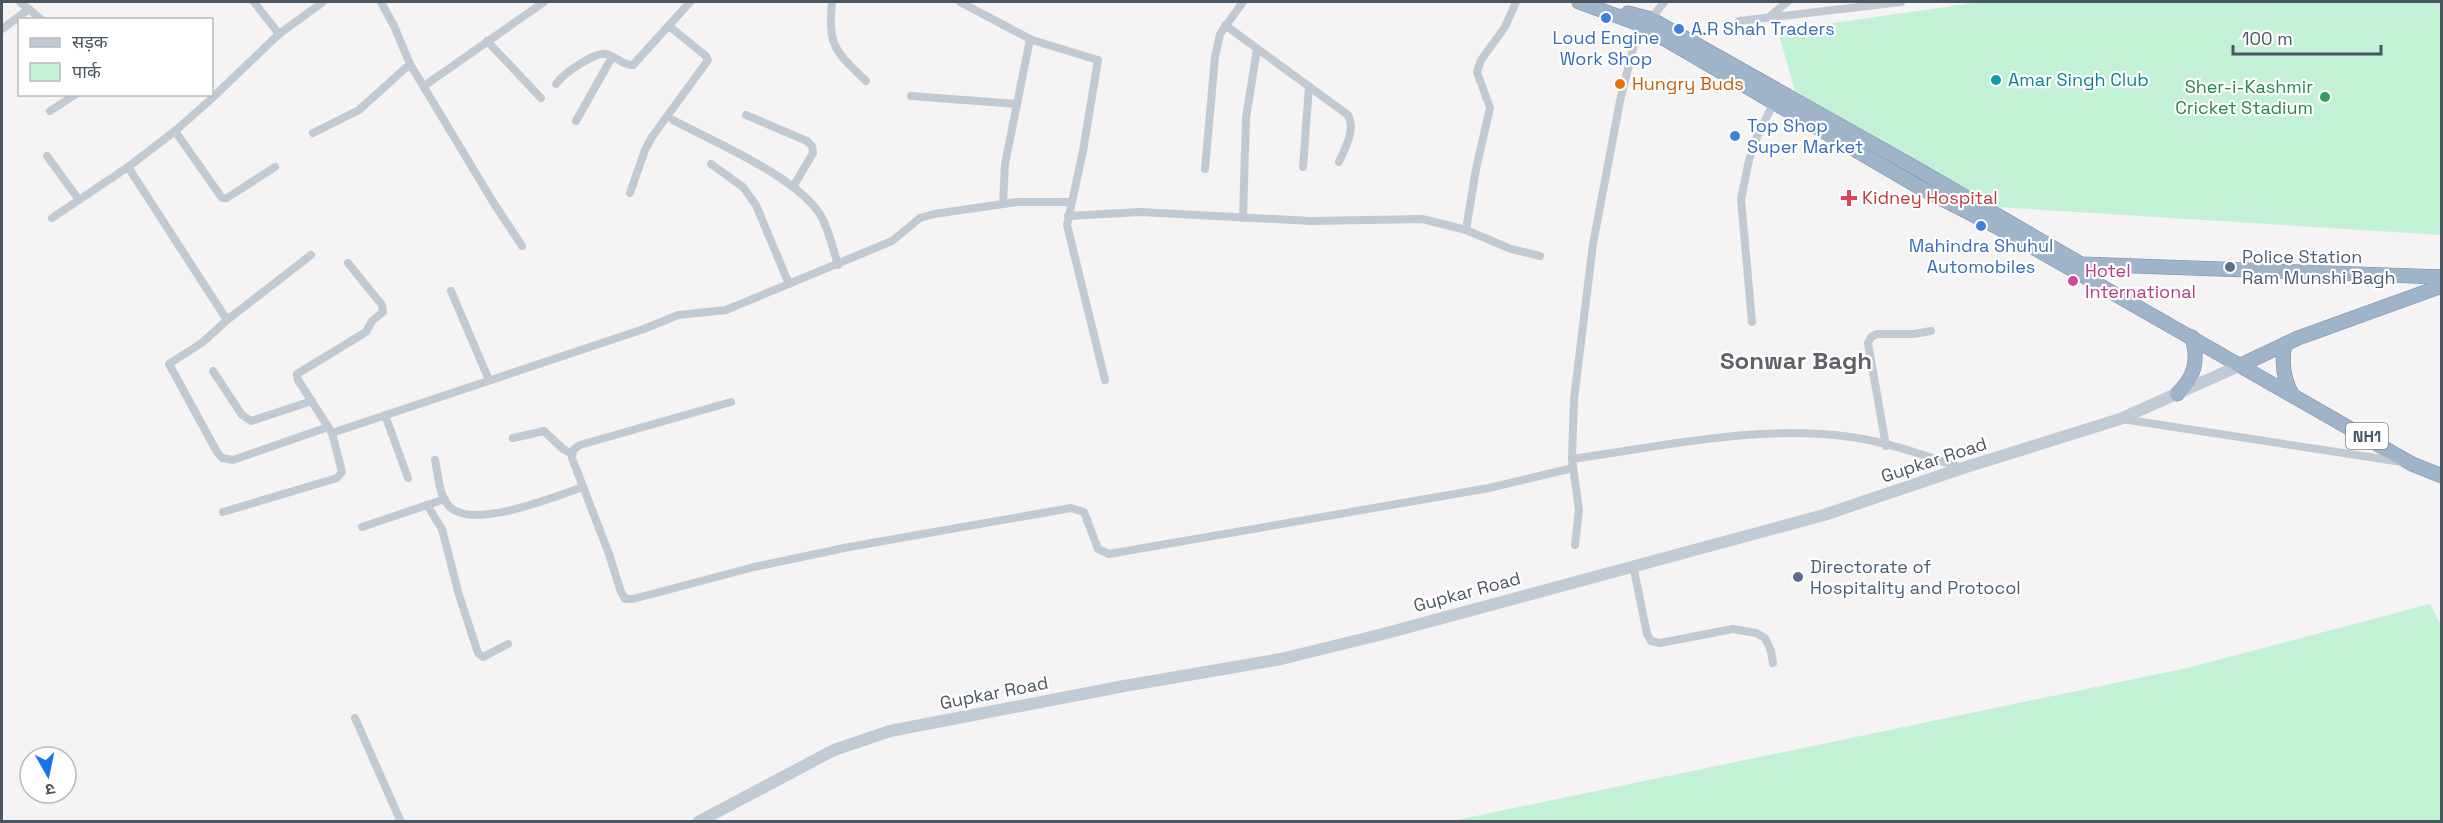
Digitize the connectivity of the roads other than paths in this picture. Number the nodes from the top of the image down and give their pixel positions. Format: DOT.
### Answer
graph roads {
  1 [pos="20,2"];
  2 [pos="254,2"];
  3 [pos="323,2"];
  4 [pos="381,2"];
  5 [pos="544,2"];
  6 [pos="690,2"];
  7 [pos="832,2"];
  8 [pos="961,2"];
  9 [pos="1243,2"];
  10 [pos="1516,2"];
  11 [pos="1579,2"];
  12 [pos="1592,2"];
  13 [pos="1664,2"];
  14 [pos="1787,2"];
  15 [pos="1901,2"];
  16 [pos="29,9"];
  17 [pos="40,18"];
  18 [pos="1768,18"];
  19 [pos="1739,21"];
  20 [pos="1645,22"];
  21 [pos="1225,25"];
  22 [pos="669,26"];
  23 [pos="2,29"];
  24 [pos="279,34"];
  25 [pos="1030,39"];
  26 [pos="487,41"];
  27 [pos="1257,49"];
  28 [pos="612,57"];
  29 [pos="410,64"];
  30 [pos="866,81"];
  31 [pos="555,84"];
  32 [pos="424,86"];
  33 [pos="1310,86"];
  34 [pos="73,96"];
  35 [pos="911,96"];
  36 [pos="541,98"];
  37 [pos="1774,102"];
  38 [pos="1017,104"];
  39 [pos="50,111"];
  40 [pos="746,115"];
  41 [pos="673,120"];
  42 [pos="576,121"];
  43 [pos="175,131"];
  44 [pos="313,133"];
  45 [pos="48,156"];
  46 [pos="1339,162"];
  47 [pos="711,164"];
  48 [pos="128,167"];
  49 [pos="274,167"];
  50 [pos="1304,167"];
  51 [pos="1206,169"];
  52 [pos="793,187"];
  53 [pos="630,193"];
  54 [pos="79,200"];
  55 [pos="1071,202"];
  56 [pos="1003,204"];
  57 [pos="1068,216"];
  58 [pos="52,218"];
  59 [pos="1243,218"];
  60 [pos="1466,230"];
  61 [pos="522,246"];
  62 [pos="2054,254"];
  63 [pos="311,255"];
  64 [pos="1539,256"];
  65 [pos="348,263"];
  66 [pos="838,265"];
  67 [pos="2079,269"];
  68 [pos="2442,277"];
  69 [pos="789,284"];
  70 [pos="2442,286"];
  71 [pos="451,291"];
  72 [pos="227,320"];
  73 [pos="1752,322"];
  74 [pos="1931,331"];
  75 [pos="2192,337"];
  76 [pos="2285,344"];
  77 [pos="2241,365"];
  78 [pos="213,371"];
  79 [pos="489,380"];
  80 [pos="1105,380"];
  81 [pos="2177,394"];
  82 [pos="2293,396"];
  83 [pos="312,401"];
  84 [pos="731,402"];
  85 [pos="385,415"];
  86 [pos="2120,419"];
  87 [pos="330,430"];
  88 [pos="513,438"];
  89 [pos="1886,446"];
  90 [pos="572,454"];
  91 [pos="435,460"];
  92 [pos="1573,463"];
  93 [pos="2412,464"];
  94 [pos="1963,468"];
  95 [pos="2442,476"];
  96 [pos="408,477"];
  97 [pos="583,487"];
  98 [pos="445,499"];
  99 [pos="427,505"];
  100 [pos="223,512"];
  101 [pos="362,527"];
  102 [pos="1575,545"];
  103 [pos="1633,565"];
  104 [pos="508,644"];
  105 [pos="1773,663"];
  106 [pos="355,718"];
  107 [pos="401,822"];
  108 [pos="698,822"];
  1 -- 16 [label="street"];
  2 -- 24 [label="street"];
  3 -- 24 [label="street"];
  4 -- 29 [label="street"];
  5 -- 26 [label="street"];
  6 -- 22 [label="street"];
  7 -- 30 [label="street"];
  8 -- 25 [label="street"];
  9 -- 21 [label="street"];
  10 -- 60 [label="street"];
  11 -- 20 [label="highway, NH1"];
  12 -- 20 [label="highway, NH1"];
  13 -- 20 [label="street"];
  14 -- 18 [label="street"];
  15 -- 18 [label="street"];
  16 -- 17 [label="street"];
  16 -- 23 [label="street"];
  18 -- 19 [label="street"];
  20 -- 37 [label="highway, NH1"];
  20 -- 62 [label="highway, NH1"];
  20 -- 92 [label="street"];
  21 -- 27 [label="street"];
  21 -- 51 [label="street"];
  22 -- 28 [label="street"];
  22 -- 53 [label="street"];
  24 -- 43 [label="street"];
  25 -- 38 [label="street"];
  25 -- 55 [label="street"];
  26 -- 32 [label="street"];
  26 -- 36 [label="street"];
  27 -- 33 [label="street"];
  27 -- 59 [label="street"];
  28 -- 31 [label="street"];
  28 -- 42 [label="street"];
  29 -- 32 [label="street"];
  29 -- 44 [label="street"];
  32 -- 61 [label="street"];
  33 -- 46 [label="street"];
  33 -- 50 [label="street"];
  34 -- 39 [label="street"];
  35 -- 38 [label="street"];
  37 -- 62 [label="highway, NH1"];
  37 -- 73 [label="street"];
  38 -- 56 [label="street"];
  40 -- 52 [label="street"];
  41 -- 52 [label="street"];
  43 -- 48 [label="street"];
  43 -- 49 [label="street"];
  45 -- 54 [label="street"];
  47 -- 69 [label="street"];
  48 -- 54 [label="street"];
  48 -- 72 [label="street"];
  52 -- 66 [label="street"];
  54 -- 58 [label="street"];
  55 -- 56 [label="street"];
  55 -- 57 [label="street"];
  56 -- 66 [label="street"];
  57 -- 59 [label="street"];
  57 -- 80 [label="street"];
  59 -- 60 [label="street"];
  60 -- 64 [label="street"];
  62 -- 67 [label="highway, NH1"];
  63 -- 72 [label="street"];
  65 -- 83 [label="street"];
  66 -- 69 [label="street"];
  67 -- 68 [label="highway"];
  67 -- 75 [label="highway, NH1"];
  69 -- 79 [label="street"];
  70 -- 76 [label="highway"];
  71 -- 79 [label="street"];
  72 -- 87 [label="street"];
  74 -- 89 [label="street"];
  75 -- 77 [label="highway, NH1"];
  75 -- 81 [label="highway"];
  76 -- 77 [label="highway"];
  76 -- 82 [label="highway"];
  77 -- 81 [label="main road, Gupkar Road"];
  77 -- 82 [label="highway, NH1"];
  78 -- 83 [label="street"];
  79 -- 85 [label="street"];
  81 -- 86 [label="main road, Gupkar Road"];
  82 -- 93 [label="highway, NH1"];
  83 -- 87 [label="street"];
  84 -- 90 [label="street"];
  85 -- 87 [label="street"];
  85 -- 96 [label="street"];
  86 -- 93 [label="street"];
  86 -- 94 [label="main road, Gupkar Road"];
  87 -- 100 [label="street"];
  88 -- 90 [label="street"];
  89 -- 92 [label="street"];
  89 -- 94 [label="street"];
  90 -- 97 [label="street"];
  91 -- 98 [label="street"];
  92 -- 97 [label="street"];
  92 -- 102 [label="street"];
  93 -- 95 [label="highway, NH1"];
  94 -- 103 [label="main road, Gupkar Road"];
  97 -- 98 [label="street"];
  98 -- 99 [label="street"];
  99 -- 101 [label="street"];
  99 -- 104 [label="street"];
  103 -- 105 [label="street"];
  103 -- 108 [label="main road, Gupkar Road"];
  106 -- 107 [label="street"];
}
